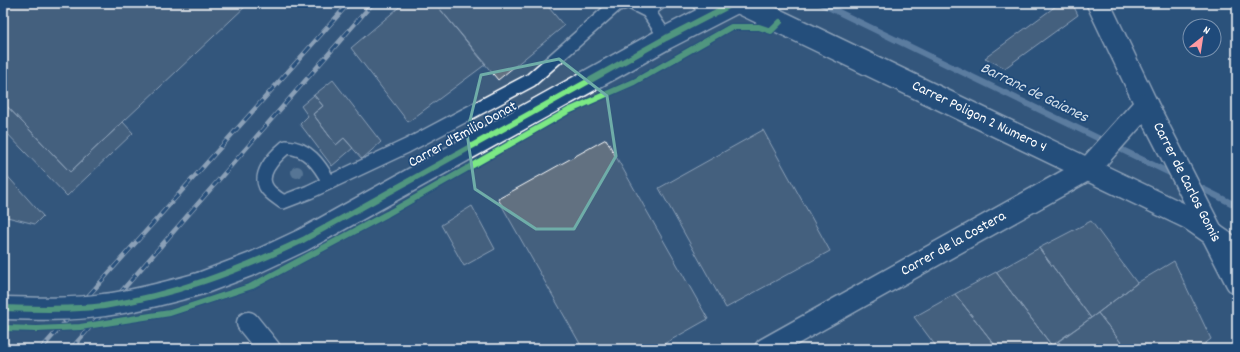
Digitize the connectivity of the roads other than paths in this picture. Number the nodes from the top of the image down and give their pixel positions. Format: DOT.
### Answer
graph roads {
  1 [pos="623,3"];
  2 [pos="632,3"];
  3 [pos="659,3"];
  4 [pos="734,3"];
  5 [pos="741,3"];
  6 [pos="1098,3"];
  7 [pos="704,9"];
  8 [pos="648,11"];
  9 [pos="666,38"];
  10 [pos="1146,104"];
  11 [pos="1130,124"];
  12 [pos="1093,164"];
  13 [pos="329,182"];
  14 [pos="1215,237"];
  15 [pos="1237,251"];
  16 [pos="1237,282"];
  17 [pos="3,308"];
  18 [pos="248,323"];
  19 [pos="269,349"];
  20 [pos="766,349"];
  1 -- 13 [label="lane"];
  2 -- 8 [label="lane"];
  3 -- 8 [label="lane"];
  4 -- 7 [label="street, Carrer d'Emilio Donat"];
  5 -- 12 [label="street, Carrer Poligon 2 Numero 4"];
  6 -- 10 [label="street, Carrer de Carlos Gomis"];
  7 -- 9 [label="street, Carrer d'Emilio Donat"];
  8 -- 9 [label="lane"];
  9 -- 17 [label="street, Carrer d'Emilio Donat, bridge"];
  10 -- 11 [label="street, Carrer de Carlos Gomis"];
  10 -- 14 [label="street, Carrer de Carlos Gomis"];
  11 -- 12 [label="street, Carrer de la Costera"];
  12 -- 14 [label="street, Carrer Poligon 2 Numero 4"];
  12 -- 20 [label="street, Carrer de la Costera"];
  13 -- 13 [label="lane"];
  14 -- 15 [label="street, Carrer Poligon 2 Numero 4"];
  14 -- 16 [label="street, Carrer de Carlos Gomis"];
  18 -- 19 [label="street"];
}
